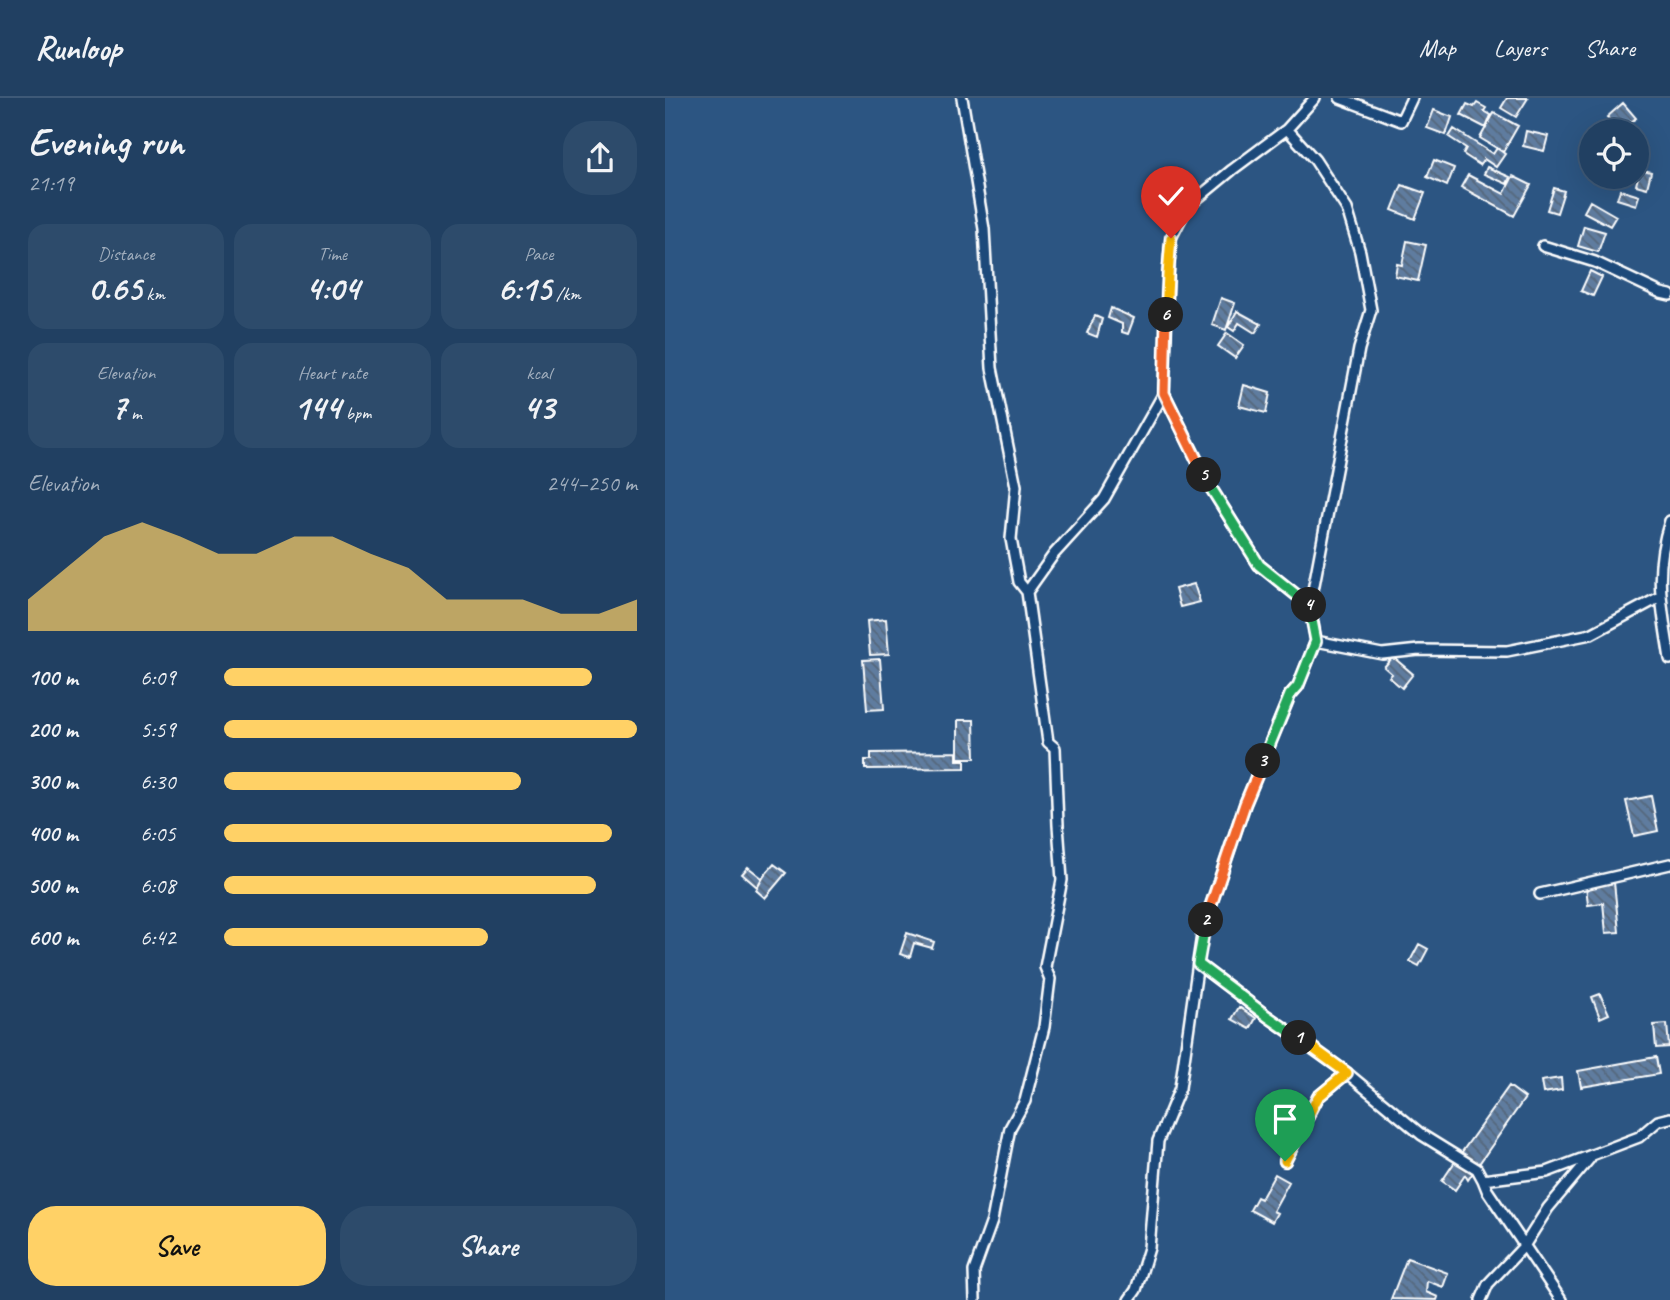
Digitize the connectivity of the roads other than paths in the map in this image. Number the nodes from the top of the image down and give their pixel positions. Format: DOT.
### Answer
graph roads {
  1 [pos="962,98"];
  2 [pos="1315,98"];
  3 [pos="1340,98"];
  4 [pos="1412,98"];
  5 [pos="1287,129"];
  6 [pos="1543,246"];
  7 [pos="1670,295"];
  8 [pos="1164,393"];
  9 [pos="1670,521"];
  10 [pos="1027,593"];
  11 [pos="1660,597"];
  12 [pos="1310,606"];
  13 [pos="1316,641"];
  14 [pos="1670,659"];
  15 [pos="1670,864"];
  16 [pos="1540,894"];
  17 [pos="1198,964"];
  18 [pos="1347,1073"];
  19 [pos="1670,1118"];
  20 [pos="1591,1156"];
  21 [pos="1285,1161"];
  22 [pos="1483,1180"];
  23 [pos="1524,1246"];
  24 [pos="975,1300"];
  25 [pos="1129,1300"];
  26 [pos="1481,1300"];
  27 [pos="1561,1300"];
  1 -- 10 [label="street"];
  2 -- 5 [label="street"];
  3 -- 4 [label="street"];
  5 -- 8 [label="street"];
  5 -- 12 [label="street"];
  6 -- 7 [label="street"];
  8 -- 10 [label="street"];
  8 -- 12 [label="street"];
  9 -- 11 [label="street"];
  10 -- 24 [label="street"];
  11 -- 13 [label="street"];
  11 -- 14 [label="street"];
  12 -- 13 [label="street"];
  13 -- 17 [label="street"];
  15 -- 16 [label="street"];
  17 -- 18 [label="street"];
  17 -- 25 [label="street"];
  18 -- 21 [label="street"];
  18 -- 22 [label="street"];
  19 -- 20 [label="street"];
  20 -- 22 [label="street"];
  20 -- 23 [label="street"];
  22 -- 23 [label="street"];
  23 -- 26 [label="street"];
  23 -- 27 [label="street"];
}
